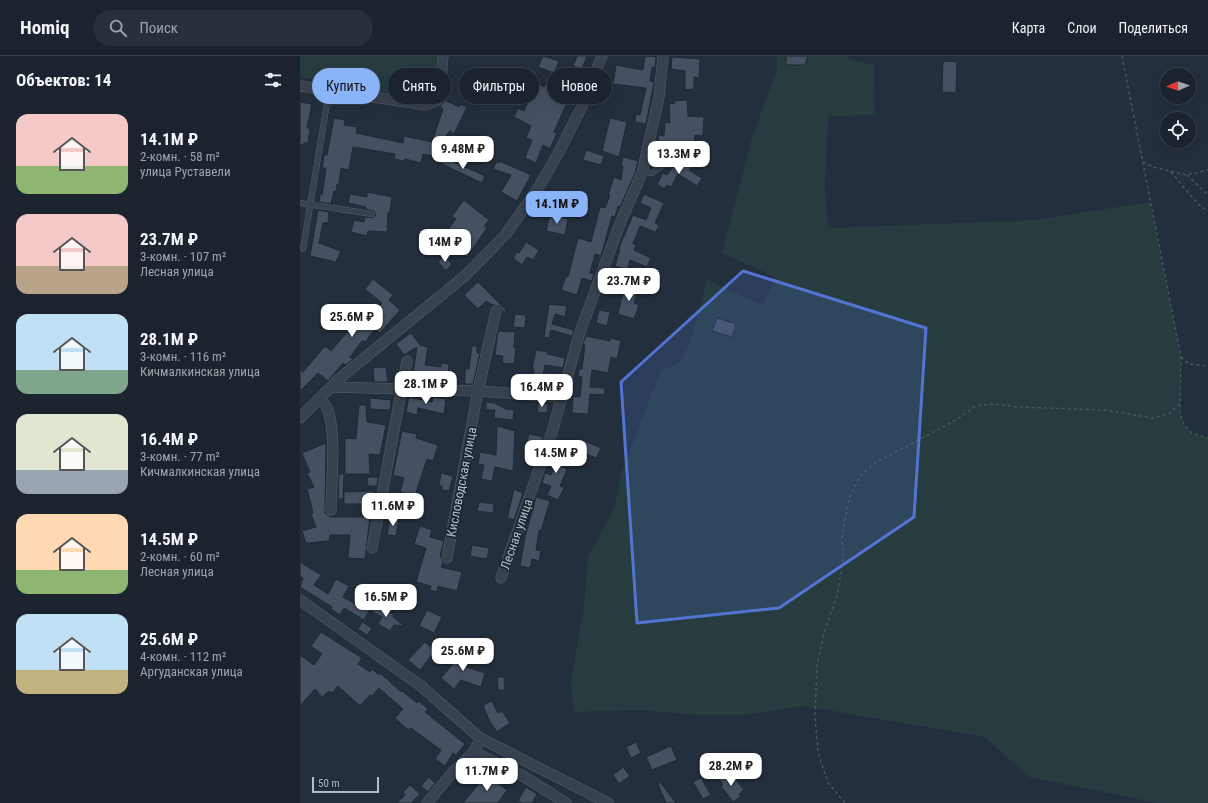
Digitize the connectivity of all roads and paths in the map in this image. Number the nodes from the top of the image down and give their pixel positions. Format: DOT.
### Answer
graph roads {
  1 [pos="443,56"];
  2 [pos="602,56"];
  3 [pos="663,56"];
  4 [pos="1122,56"];
  5 [pos="300,86"];
  6 [pos="312,88"];
  7 [pos="380,98"];
  8 [pos="327,104"];
  9 [pos="670,160"];
  10 [pos="1143,161"];
  11 [pos="1208,170"];
  12 [pos="1170,172"];
  13 [pos="642,173"];
  14 [pos="1187,175"];
  15 [pos="1208,195"];
  16 [pos="300,203"];
  17 [pos="310,204"];
  18 [pos="1208,211"];
  19 [pos="372,214"];
  20 [pos="303,249"];
  21 [pos="496,311"];
  22 [pos="1181,357"];
  23 [pos="407,361"];
  24 [pos="1208,366"];
  25 [pos="331,387"];
  26 [pos="403,388"];
  27 [pos="478,391"];
  28 [pos="562,397"];
  29 [pos="319,399"];
  30 [pos="1180,404"];
  31 [pos="300,418"];
  32 [pos="1208,438"];
  33 [pos="332,510"];
  34 [pos="372,548"];
  35 [pos="447,558"];
  36 [pos="501,578"];
  37 [pos="300,600"];
  38 [pos="480,738"];
  39 [pos="474,752"];
  40 [pos="427,803"];
  41 [pos="566,803"];
  42 [pos="608,803"];
  43 [pos="845,803"];
  1 -- 7 [label="street"];
  2 -- 25 [label="street"];
  3 -- 13 [label="street, Лесная улица"];
  4 -- 10 [label="path"];
  5 -- 6 [label="street"];
  8 -- 17 [label="lane"];
  9 -- 13 [label="lane"];
  10 -- 12 [label="path"];
  10 -- 22 [label="path"];
  11 -- 14 [label="path"];
  12 -- 14 [label="path"];
  12 -- 18 [label="path"];
  13 -- 28 [label="street, Лесная улица"];
  14 -- 15 [label="path"];
  16 -- 17 [label="lane"];
  17 -- 19 [label="lane"];
  17 -- 20 [label="lane"];
  21 -- 27 [label="street, Кисловодская улица"];
  22 -- 24 [label="path"];
  22 -- 30 [label="path"];
  23 -- 26 [label="street"];
  25 -- 26 [label="street"];
  25 -- 29 [label="street"];
  26 -- 27 [label="street"];
  26 -- 34 [label="street"];
  27 -- 28 [label="street"];
  27 -- 35 [label="street, Кисловодская улица"];
  28 -- 36 [label="street, Лесная улица"];
  29 -- 31 [label="street"];
  29 -- 33 [label="street"];
  30 -- 32 [label="path"];
  30 -- 43 [label="path"];
  37 -- 38 [label="street"];
  38 -- 39 [label="street"];
  38 -- 42 [label="street"];
  39 -- 40 [label="street"];
  39 -- 41 [label="street"];
}
